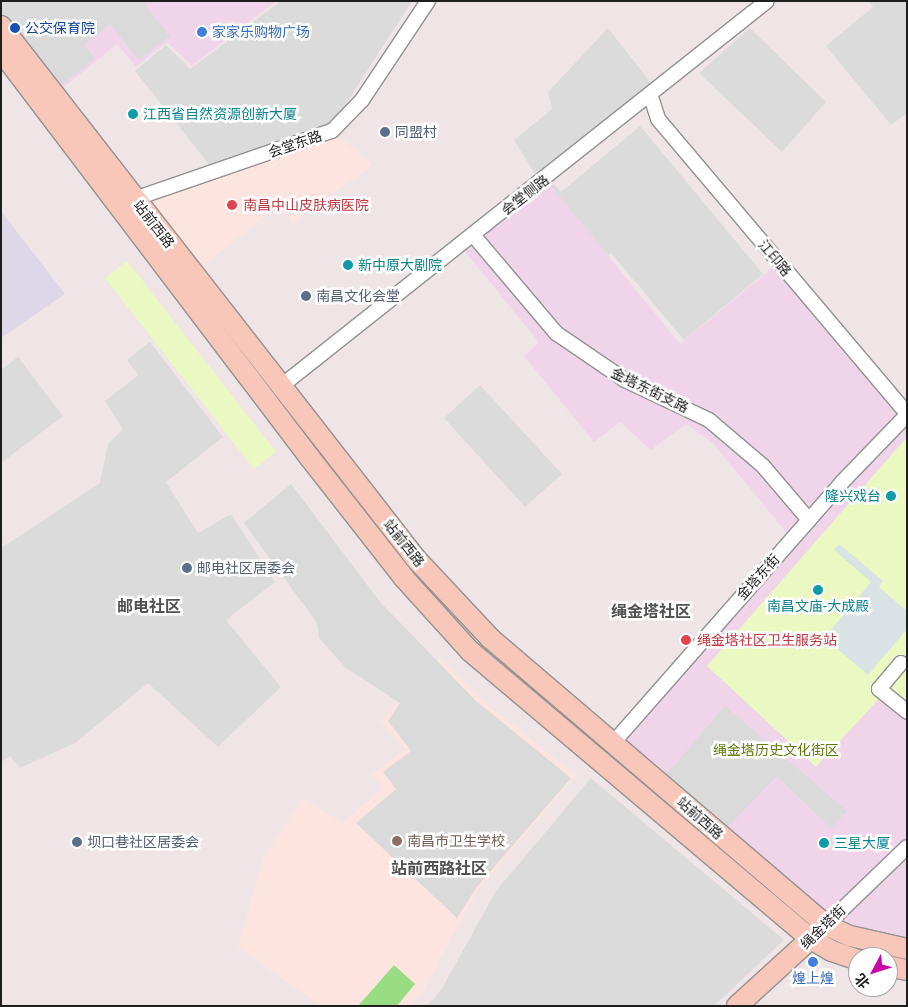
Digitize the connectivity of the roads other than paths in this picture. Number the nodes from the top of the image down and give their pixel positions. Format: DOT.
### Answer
graph roads {
  1 [pos="428,1"];
  2 [pos="767,1"];
  3 [pos="1,26"];
  4 [pos="1,51"];
  5 [pos="651,96"];
  6 [pos="134,199"];
  7 [pos="474,236"];
  8 [pos="280,387"];
  9 [pos="907,414"];
  10 [pos="809,520"];
  11 [pos="901,663"];
  12 [pos="907,712"];
  13 [pos="613,743"];
  14 [pos="907,847"];
  15 [pos="826,925"];
  16 [pos="811,939"];
  17 [pos="907,949"];
  18 [pos="848,957"];
  19 [pos="738,1006"];
  1 -- 6 [label="street, 会堂东路"];
  2 -- 5 [label="street, 会堂侧路"];
  3 -- 6 [label="main road, 站前西路"];
  4 -- 16 [label="main road, 站前西路"];
  5 -- 7 [label="street, 会堂侧路"];
  5 -- 9 [label="street, 江印路"];
  6 -- 8 [label="main road, 站前西路"];
  7 -- 8 [label="street, 会堂侧路"];
  7 -- 10 [label="street, 金塔东街支路"];
  8 -- 13 [label="main road, 站前西路"];
  9 -- 10 [label="street, 金塔东街"];
  10 -- 13 [label="street, 金塔东街"];
  11 -- 12 [label="street"];
  13 -- 15 [label="main road, 站前西路"];
  14 -- 15 [label="street, 绳金塔街"];
  15 -- 16 [label="main road, 绳金塔街"];
  15 -- 17 [label="main road, 站前西路"];
  16 -- 18 [label="main road, 站前西路"];
  16 -- 19 [label="main road, 绳金塔街"];
}
